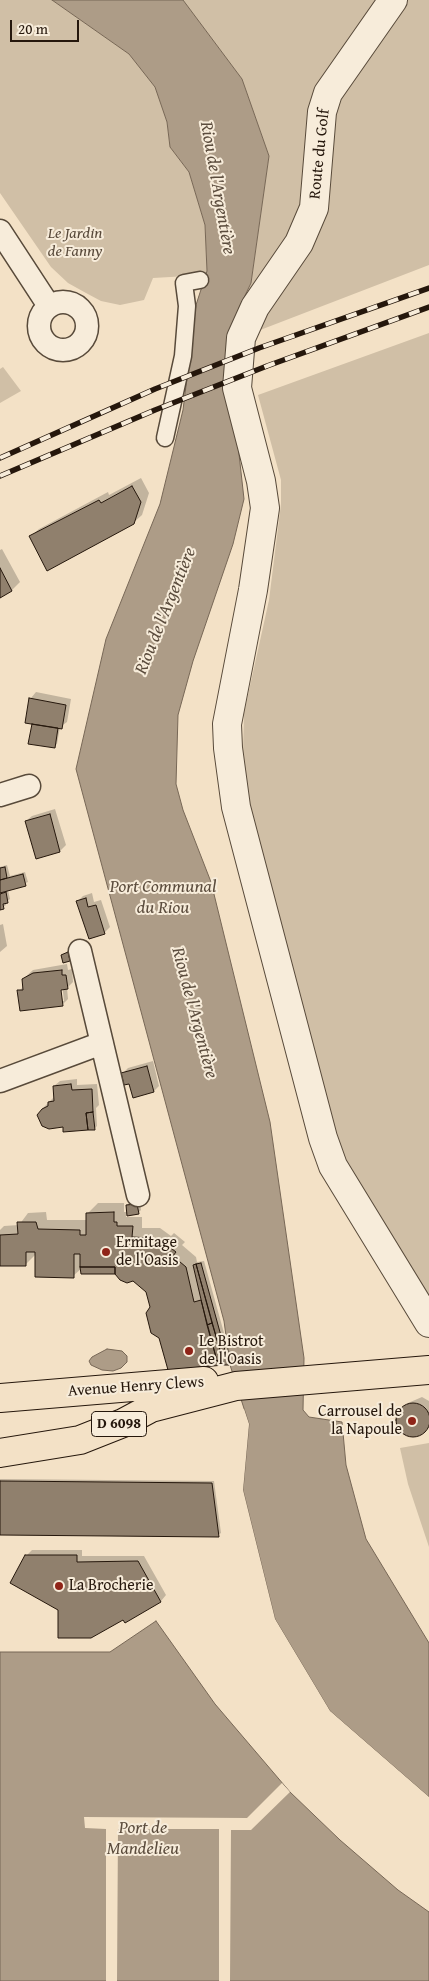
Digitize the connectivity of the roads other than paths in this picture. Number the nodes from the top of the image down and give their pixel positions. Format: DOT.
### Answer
graph roads {
  1 [pos="393,0"];
  2 [pos="0,231"];
  3 [pos="200,280"];
  4 [pos="49,306"];
  5 [pos="165,438"];
  6 [pos="29,786"];
  7 [pos="0,795"];
  8 [pos="80,951"];
  9 [pos="102,1043"];
  10 [pos="0,1081"];
  11 [pos="138,1195"];
  12 [pos="429,1323"];
  13 [pos="429,1370"];
  14 [pos="236,1386"];
  15 [pos="0,1398"];
  16 [pos="0,1452"];
  1 -- 12 [label="street, Route du Golf"];
  2 -- 4 [label="street"];
  3 -- 5 [label="street"];
  6 -- 7 [label="street"];
  8 -- 9 [label="street"];
  9 -- 10 [label="street"];
  9 -- 11 [label="street"];
  13 -- 14 [label="main road, D 6098"];
  14 -- 15 [label="main road, Avenue Henry Clews / D 6098"];
  14 -- 16 [label="main road, Avenue Henry Clews / D 6098"];
}
